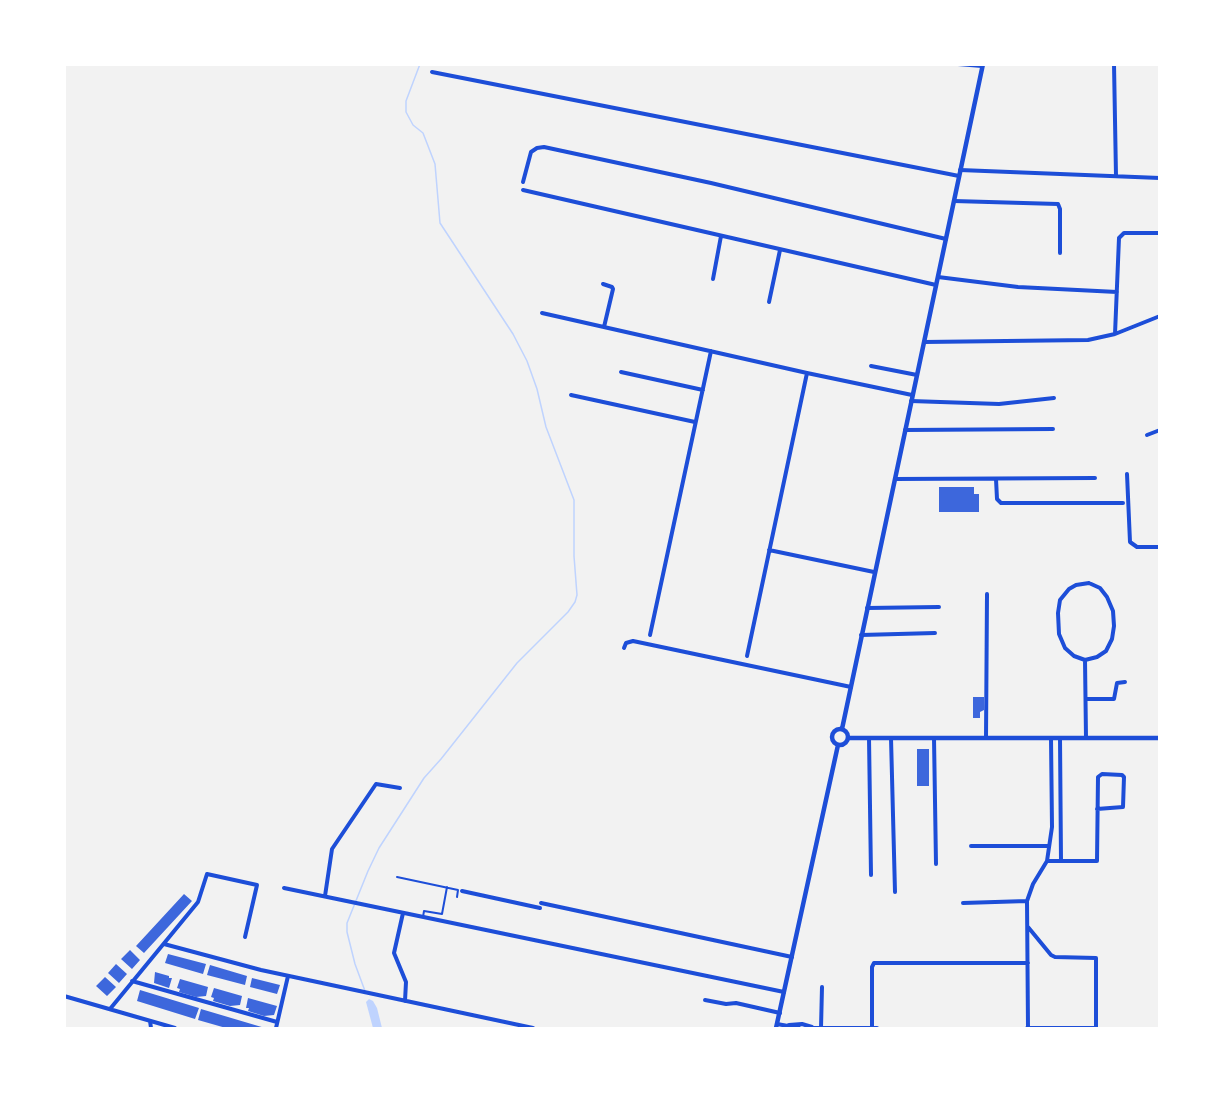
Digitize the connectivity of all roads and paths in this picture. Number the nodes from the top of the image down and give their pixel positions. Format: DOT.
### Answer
graph roads {
  1 [pos="958,64"];
  2 [pos="1114,64"];
  3 [pos="982,65"];
  4 [pos="432,72"];
  5 [pos="960,173"];
  6 [pos="1116,176"];
  7 [pos="1160,178"];
  8 [pos="523,182"];
  9 [pos="523,190"];
  10 [pos="954,201"];
  11 [pos="1160,233"];
  12 [pos="721,236"];
  13 [pos="946,239"];
  14 [pos="780,250"];
  15 [pos="1060,253"];
  16 [pos="938,277"];
  17 [pos="712,279"];
  18 [pos="603,284"];
  19 [pos="936,285"];
  20 [pos="1117,291"];
  21 [pos="769,302"];
  22 [pos="542,313"];
  23 [pos="1160,315"];
  24 [pos="604,327"];
  25 [pos="1115,334"];
  26 [pos="924,342"];
  27 [pos="711,351"];
  28 [pos="871,366"];
  29 [pos="621,372"];
  30 [pos="807,373"];
  31 [pos="916,375"];
  32 [pos="702,390"];
  33 [pos="571,395"];
  34 [pos="912,395"];
  35 [pos="1054,398"];
  36 [pos="911,402"];
  37 [pos="695,422"];
  38 [pos="1053,429"];
  39 [pos="905,430"];
  40 [pos="1160,430"];
  41 [pos="1146,435"];
  42 [pos="1127,474"];
  43 [pos="1095,478"];
  44 [pos="894,479"];
  45 [pos="996,479"];
  46 [pos="1123,503"];
  47 [pos="1160,547"];
  48 [pos="769,550"];
  49 [pos="874,572"];
  50 [pos="987,594"];
  51 [pos="939,607"];
  52 [pos="867,608"];
  53 [pos="934,633"];
  54 [pos="650,635"];
  55 [pos="861,635"];
  56 [pos="624,648"];
  57 [pos="747,656"];
  58 [pos="1085,660"];
  59 [pos="1125,682"];
  60 [pos="851,687"];
  61 [pos="1086,699"];
  62 [pos="842,729"];
  63 [pos="848,738"];
  64 [pos="869,738"];
  65 [pos="891,738"];
  66 [pos="934,738"];
  67 [pos="986,738"];
  68 [pos="1051,738"];
  69 [pos="1060,738"];
  70 [pos="1086,738"];
  71 [pos="1160,738"];
  72 [pos="838,745"];
  73 [pos="400,788"];
  74 [pos="1098,809"];
  75 [pos="971,846"];
  76 [pos="1048,846"];
  77 [pos="1047,861"];
  78 [pos="1061,861"];
  79 [pos="936,864"];
  80 [pos="871,875"];
  81 [pos="397,877"];
  82 [pos="447,887"];
  83 [pos="284,888"];
  84 [pos="462,891"];
  85 [pos="895,892"];
  86 [pos="325,896"];
  87 [pos="457,897"];
  88 [pos="1027,901"];
  89 [pos="963,903"];
  90 [pos="402,913"];
  91 [pos="423,917"];
  92 [pos="1027,926"];
  93 [pos="245,938"];
  94 [pos="164,944"];
  95 [pos="792,957"];
  96 [pos="1028,963"];
  97 [pos="288,976"];
  98 [pos="132,981"];
  99 [pos="822,987"];
  100 [pos="784,992"];
  101 [pos="64,996"];
  102 [pos="705,1000"];
  103 [pos="405,1001"];
  104 [pos="110,1009"];
  105 [pos="780,1013"];
  106 [pos="150,1021"];
  107 [pos="277,1022"];
  108 [pos="789,1025"];
  109 [pos="777,1026"];
  110 [pos="522,1027"];
  111 [pos="815,1028"];
  112 [pos="821,1028"];
  113 [pos="1096,1028"];
  114 [pos="151,1029"];
  115 [pos="175,1029"];
  116 [pos="276,1029"];
  117 [pos="534,1029"];
  118 [pos="799,1029"];
  119 [pos="808,1029"];
  120 [pos="872,1029"];
  121 [pos="877,1029"];
  122 [pos="1027,1029"];
  1 -- 3 [label="street"];
  2 -- 6 [label="street"];
  3 -- 5 [label="main road"];
  4 -- 5 [label="street"];
  5 -- 6 [label="street"];
  5 -- 10 [label="main road"];
  6 -- 7 [label="street"];
  8 -- 13 [label="street"];
  9 -- 12 [label="street"];
  10 -- 13 [label="main road"];
  10 -- 15 [label="street"];
  11 -- 20 [label="street"];
  12 -- 14 [label="street"];
  12 -- 17 [label="street"];
  13 -- 16 [label="main road"];
  14 -- 19 [label="street"];
  14 -- 21 [label="street"];
  16 -- 19 [label="main road"];
  16 -- 20 [label="street"];
  18 -- 24 [label="street"];
  19 -- 26 [label="main road"];
  20 -- 25 [label="street"];
  22 -- 24 [label="street"];
  23 -- 25 [label="street"];
  24 -- 27 [label="street"];
  25 -- 26 [label="street"];
  26 -- 31 [label="main road"];
  27 -- 30 [label="street"];
  27 -- 32 [label="street"];
  28 -- 31 [label="street"];
  29 -- 32 [label="street"];
  30 -- 34 [label="street"];
  30 -- 48 [label="street"];
  31 -- 34 [label="main road"];
  32 -- 37 [label="street"];
  33 -- 37 [label="street"];
  34 -- 36 [label="main road"];
  35 -- 36 [label="street"];
  36 -- 39 [label="main road"];
  37 -- 54 [label="street"];
  38 -- 39 [label="street"];
  39 -- 44 [label="main road"];
  40 -- 41 [label="street"];
  42 -- 47 [label="street"];
  43 -- 45 [label="street"];
  44 -- 45 [label="street"];
  44 -- 49 [label="main road"];
  45 -- 46 [label="street"];
  48 -- 49 [label="street"];
  48 -- 57 [label="street"];
  49 -- 52 [label="main road"];
  50 -- 67 [label="street"];
  51 -- 52 [label="street"];
  52 -- 55 [label="main road"];
  53 -- 55 [label="street"];
  55 -- 60 [label="main road"];
  56 -- 60 [label="street"];
  58 -- 58 [label="street"];
  58 -- 61 [label="street"];
  59 -- 61 [label="street"];
  60 -- 62 [label="main road"];
  61 -- 70 [label="street"];
  62 -- 63 [label="main road"];
  62 -- 72 [label="main road"];
  63 -- 64 [label="main road"];
  63 -- 72 [label="main road"];
  64 -- 65 [label="main road"];
  64 -- 80 [label="street"];
  65 -- 66 [label="main road"];
  65 -- 85 [label="street"];
  66 -- 67 [label="main road"];
  66 -- 79 [label="street"];
  67 -- 68 [label="main road"];
  68 -- 69 [label="main road"];
  68 -- 76 [label="street"];
  69 -- 70 [label="main road"];
  69 -- 78 [label="street"];
  70 -- 71 [label="main road"];
  72 -- 95 [label="main road"];
  73 -- 86 [label="street"];
  74 -- 74 [label="street"];
  74 -- 78 [label="street"];
  75 -- 76 [label="street"];
  76 -- 77 [label="street"];
  77 -- 78 [label="street"];
  77 -- 88 [label="street"];
  81 -- 82 [label="street"];
  82 -- 87 [label="street"];
  82 -- 91 [label="street"];
  83 -- 86 [label="street"];
  84 -- 95 [label="street"];
  86 -- 90 [label="street"];
  88 -- 89 [label="street"];
  88 -- 92 [label="street"];
  90 -- 91 [label="street"];
  90 -- 103 [label="street"];
  91 -- 100 [label="street"];
  92 -- 96 [label="street"];
  92 -- 113 [label="street"];
  93 -- 94 [label="street"];
  94 -- 97 [label="street"];
  94 -- 98 [label="street"];
  95 -- 100 [label="main road"];
  96 -- 120 [label="street"];
  96 -- 122 [label="street"];
  97 -- 103 [label="street"];
  97 -- 107 [label="street"];
  98 -- 104 [label="street"];
  98 -- 107 [label="street"];
  99 -- 112 [label="street"];
  100 -- 105 [label="main road"];
  101 -- 104 [label="street"];
  102 -- 105 [label="street"];
  103 -- 110 [label="street"];
  104 -- 106 [label="street"];
  105 -- 109 [label="main road"];
  106 -- 114 [label="street"];
  106 -- 115 [label="street"];
  107 -- 116 [label="street"];
  108 -- 109 [label="street"];
  108 -- 111 [label="street"];
  108 -- 118 [label="street"];
  110 -- 117 [label="street"];
  111 -- 112 [label="street"];
  111 -- 119 [label="street"];
  112 -- 120 [label="street"];
  113 -- 122 [label="street"];
  120 -- 121 [label="street"];
}
